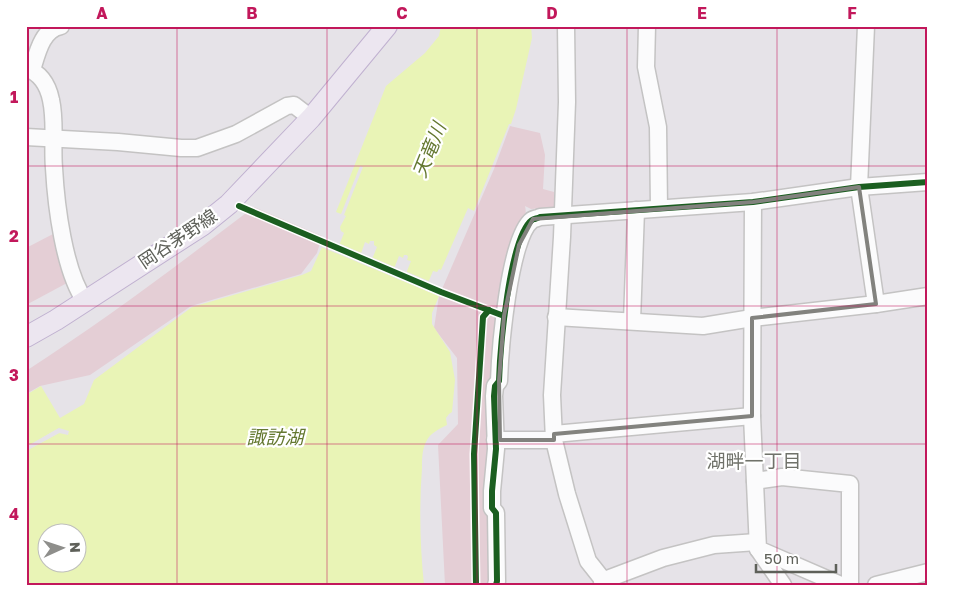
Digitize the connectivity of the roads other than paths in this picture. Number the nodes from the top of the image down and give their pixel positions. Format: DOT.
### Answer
graph roads {
  1 [pos="61,26"];
  2 [pos="388,26"];
  3 [pos="566,26"];
  4 [pos="646,26"];
  5 [pos="866,26"];
  6 [pos="29,69"];
  7 [pos="311,118"];
  8 [pos="26,137"];
  9 [pos="54,138"];
  10 [pos="928,182"];
  11 [pos="859,187"];
  12 [pos="753,202"];
  13 [pos="659,208"];
  14 [pos="636,210"];
  15 [pos="562,217"];
  16 [pos="928,296"];
  17 [pos="85,300"];
  18 [pos="876,304"];
  19 [pos="556,317"];
  20 [pos="752,318"];
  21 [pos="632,321"];
  22 [pos="26,337"];
  23 [pos="752,416"];
  24 [pos="554,437"];
  25 [pos="498,440"];
  26 [pos="755,482"];
  27 [pos="757,545"];
  28 [pos="928,572"];
  29 [pos="498,583"];
  30 [pos="604,583"];
  31 [pos="782,585"];
  32 [pos="840,585"];
  33 [pos="850,585"];
  34 [pos="878,585"];
  1 -- 6 [label="street"];
  2 -- 7 [label="main road, 岡谷茅野線"];
  3 -- 15 [label="street"];
  4 -- 13 [label="street"];
  5 -- 11 [label="street"];
  6 -- 9 [label="street"];
  7 -- 9 [label="street"];
  7 -- 17 [label="main road, 岡谷茅野線"];
  8 -- 9 [label="street"];
  9 -- 17 [label="street"];
  10 -- 11 [label="street"];
  11 -- 12 [label="street"];
  11 -- 18 [label="street"];
  12 -- 13 [label="street"];
  12 -- 20 [label="street"];
  13 -- 14 [label="street"];
  14 -- 15 [label="street"];
  14 -- 21 [label="street"];
  15 -- 19 [label="street"];
  15 -- 25 [label="street"];
  16 -- 18 [label="street"];
  17 -- 22 [label="main road, 岡谷茅野線"];
  18 -- 20 [label="street"];
  19 -- 21 [label="street"];
  19 -- 24 [label="street"];
  20 -- 21 [label="street"];
  20 -- 23 [label="street"];
  23 -- 24 [label="street"];
  23 -- 26 [label="street"];
  24 -- 25 [label="street"];
  24 -- 30 [label="street"];
  25 -- 29 [label="street"];
  26 -- 27 [label="street"];
  26 -- 33 [label="street"];
  27 -- 30 [label="street"];
  27 -- 31 [label="street"];
  27 -- 32 [label="street"];
  28 -- 34 [label="street"];
}
